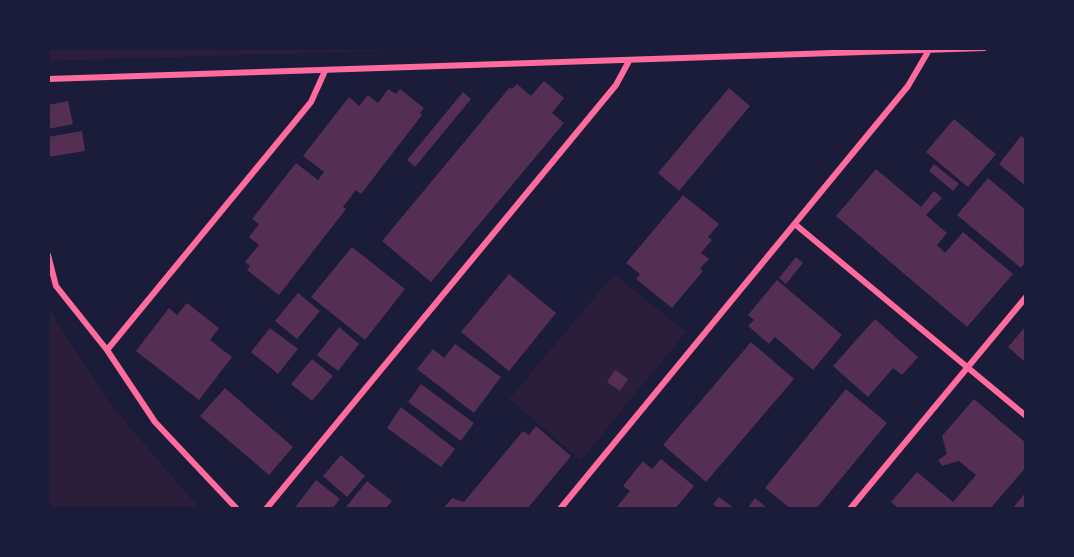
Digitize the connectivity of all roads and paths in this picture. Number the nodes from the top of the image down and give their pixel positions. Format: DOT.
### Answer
graph roads {
  1 [pos="984,48"];
  2 [pos="929,50"];
  3 [pos="629,62"];
  4 [pos="325,71"];
  5 [pos="48,79"];
  6 [pos="796,225"];
  7 [pos="48,255"];
  8 [pos="1026,297"];
  9 [pos="107,350"];
  10 [pos="967,368"];
  11 [pos="1026,416"];
  12 [pos="237,509"];
  13 [pos="266,509"];
  14 [pos="560,509"];
  15 [pos="850,509"];
  1 -- 2 [label="street"];
  2 -- 3 [label="street"];
  2 -- 6 [label="street"];
  3 -- 4 [label="street"];
  3 -- 13 [label="street"];
  4 -- 5 [label="street"];
  4 -- 9 [label="street"];
  6 -- 10 [label="street"];
  6 -- 14 [label="street"];
  7 -- 9 [label="street"];
  8 -- 10 [label="street"];
  9 -- 12 [label="street"];
  10 -- 11 [label="street"];
  10 -- 15 [label="street"];
}
